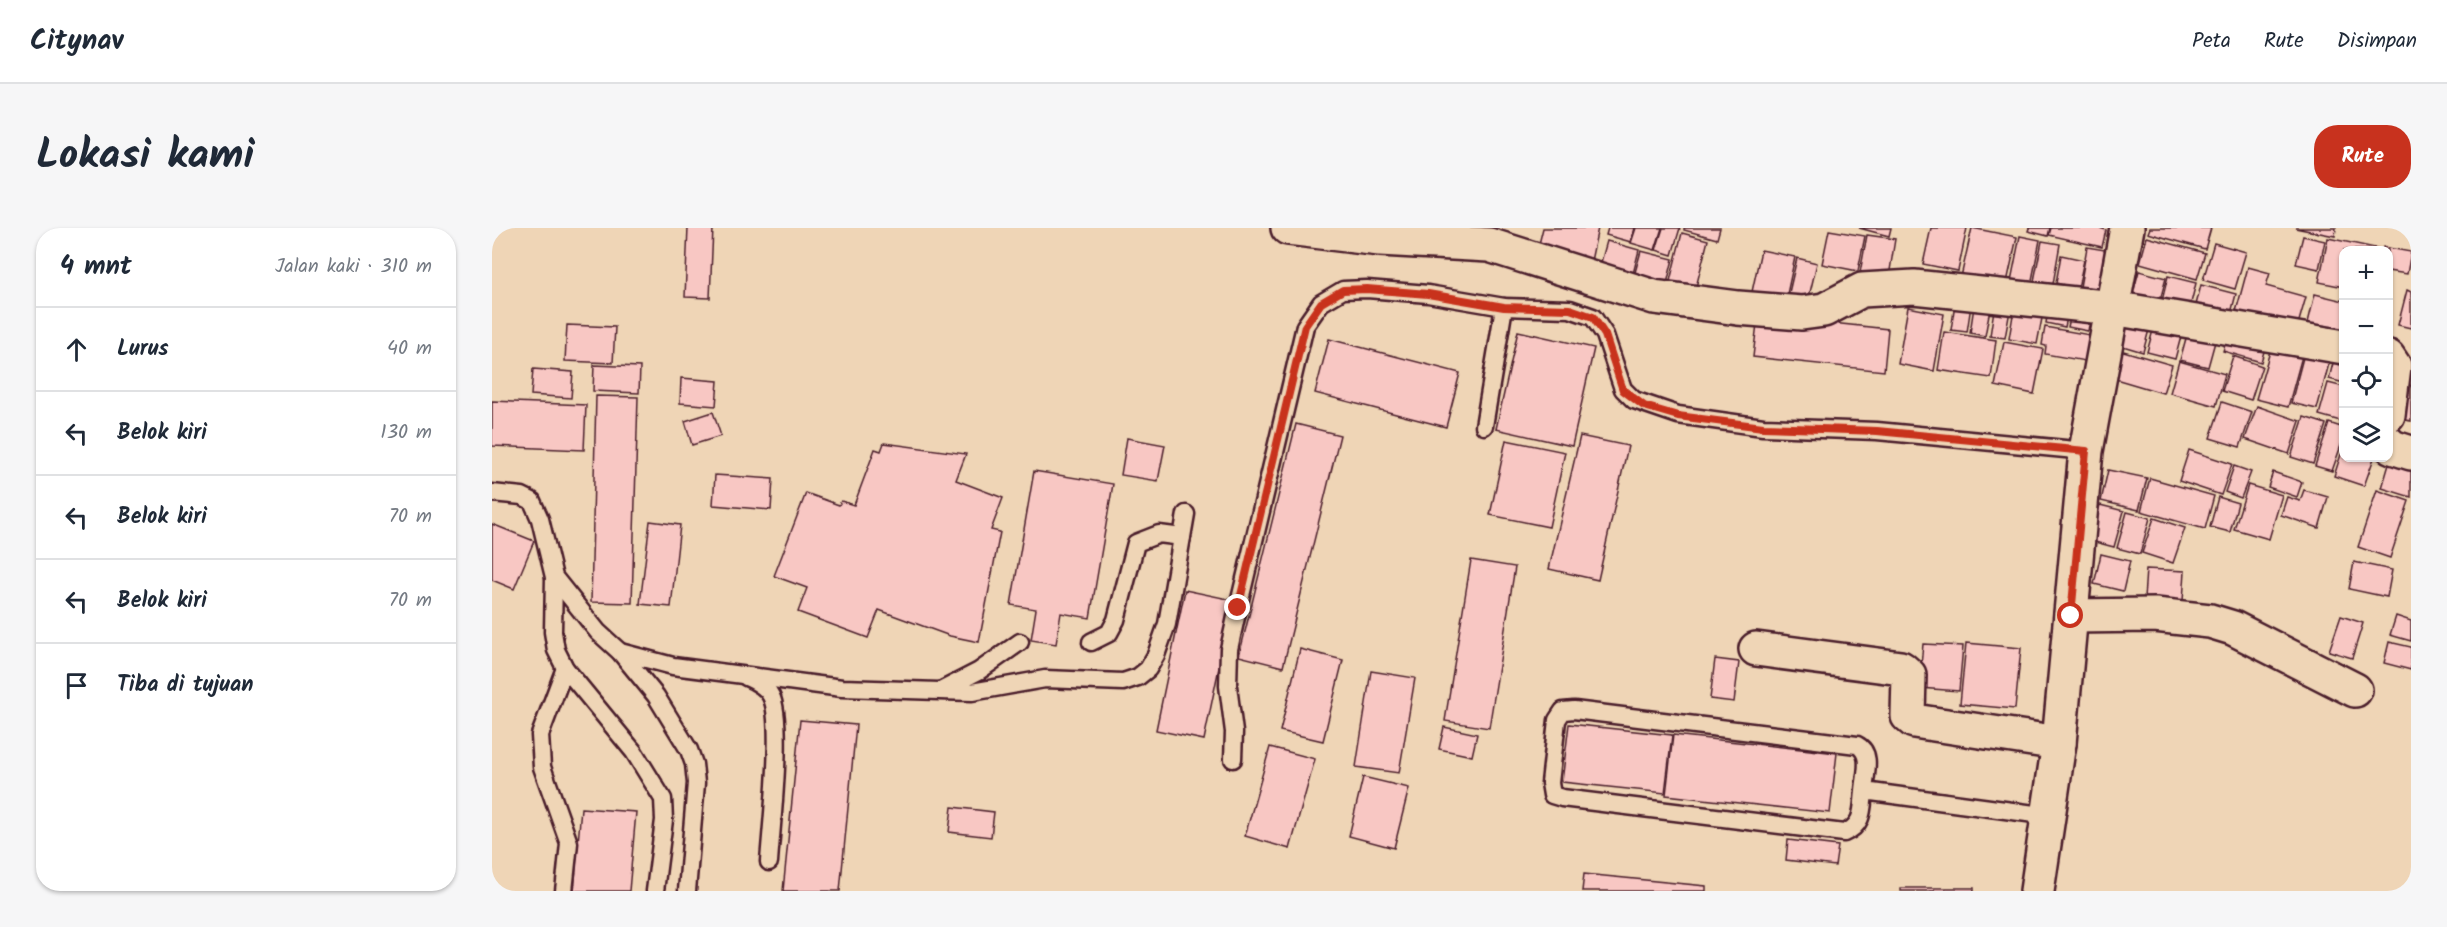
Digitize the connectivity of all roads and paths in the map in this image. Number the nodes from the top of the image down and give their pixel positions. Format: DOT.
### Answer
graph roads {
  1 [pos="1288,228"];
  2 [pos="2127,228"];
  3 [pos="1490,237"];
  4 [pos="1504,307"];
  5 [pos="2113,308"];
  6 [pos="2339,346"];
  7 [pos="1484,426"];
  8 [pos="2393,445"];
  9 [pos="2086,451"];
  10 [pos="2411,453"];
  11 [pos="492,493"];
  12 [pos="1186,514"];
  13 [pos="1182,537"];
  14 [pos="554,577"];
  15 [pos="2071,616"];
  16 [pos="1020,642"];
  17 [pos="1091,642"];
  18 [pos="1756,649"];
  19 [pos="620,652"];
  20 [pos="565,668"];
  21 [pos="740,673"];
  22 [pos="2355,690"];
  23 [pos="941,691"];
  24 [pos="2059,743"];
  25 [pos="1233,759"];
  26 [pos="1864,791"];
  27 [pos="2049,816"];
  28 [pos="769,862"];
  29 [pos="564,891"];
  30 [pos="656,891"];
  31 [pos="687,891"];
  32 [pos="2037,891"];
  1 -- 3 [label="street"];
  2 -- 5 [label="street"];
  3 -- 5 [label="street"];
  4 -- 7 [label="lane"];
  4 -- 9 [label="lane"];
  4 -- 25 [label="lane"];
  5 -- 6 [label="street"];
  5 -- 9 [label="street"];
  8 -- 10 [label="street"];
  9 -- 15 [label="street"];
  11 -- 14 [label="lane"];
  12 -- 13 [label="lane"];
  13 -- 17 [label="lane"];
  13 -- 23 [label="lane"];
  14 -- 19 [label="lane"];
  14 -- 20 [label="lane"];
  15 -- 22 [label="street"];
  15 -- 24 [label="street"];
  16 -- 23 [label="lane"];
  18 -- 24 [label="street"];
  19 -- 21 [label="lane"];
  19 -- 31 [label="lane"];
  20 -- 29 [label="lane"];
  20 -- 30 [label="lane"];
  21 -- 23 [label="lane"];
  21 -- 28 [label="lane"];
  24 -- 27 [label="street"];
  26 -- 26 [label="lane"];
  26 -- 27 [label="lane"];
  27 -- 32 [label="street"];
}
